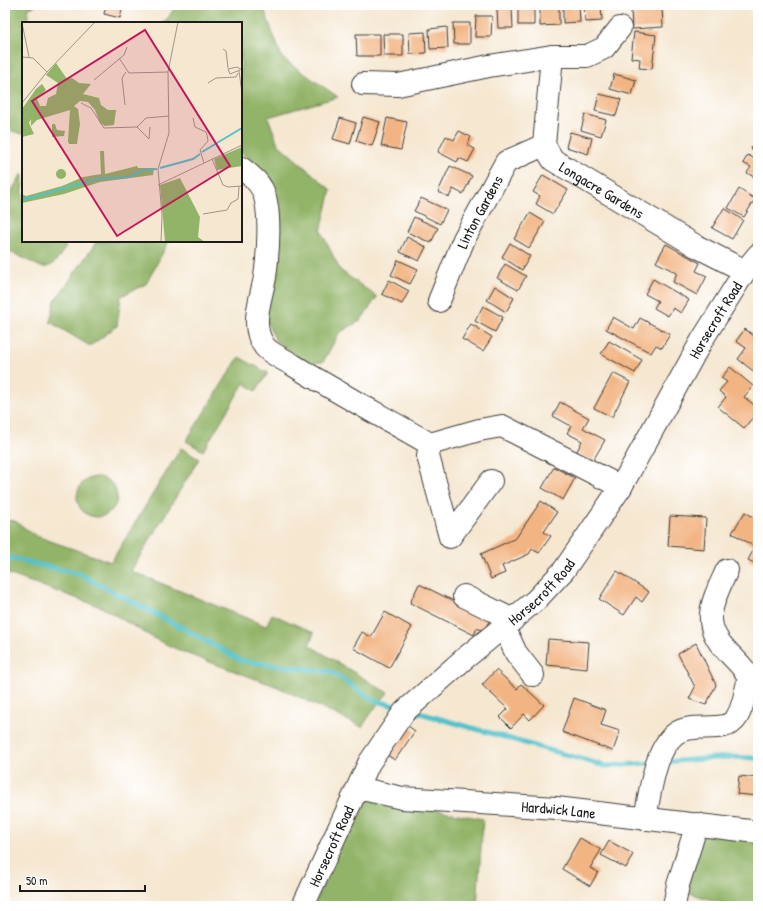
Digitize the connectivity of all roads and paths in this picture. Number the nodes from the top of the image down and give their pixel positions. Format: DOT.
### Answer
graph roads {
  1 [pos="620,28"];
  2 [pos="552,56"];
  3 [pos="362,84"];
  4 [pos="544,145"];
  5 [pos="242,169"];
  6 [pos="752,263"];
  7 [pos="439,301"];
  8 [pos="430,444"];
  9 [pos="491,481"];
  10 [pos="621,487"];
  11 [pos="727,570"];
  12 [pos="464,596"];
  13 [pos="508,623"];
  14 [pos="533,675"];
  15 [pos="358,788"];
  16 [pos="645,819"];
  17 [pos="697,824"];
  18 [pos="758,832"];
  19 [pos="303,906"];
  20 [pos="674,906"];
  1 -- 2 [label="street"];
  2 -- 3 [label="street"];
  2 -- 4 [label="street"];
  4 -- 6 [label="street, Longacre Gardens"];
  4 -- 7 [label="street, Linton Gardens"];
  5 -- 8 [label="street"];
  6 -- 10 [label="street, Horsecroft Road"];
  8 -- 9 [label="street"];
  8 -- 10 [label="street"];
  10 -- 13 [label="street, Horsecroft Road"];
  11 -- 16 [label="street"];
  12 -- 13 [label="street"];
  13 -- 14 [label="street"];
  13 -- 15 [label="street, Horsecroft Road"];
  15 -- 16 [label="street, Hardwick Lane"];
  15 -- 19 [label="street, Horsecroft Road"];
  16 -- 17 [label="street, Hardwick Lane"];
  17 -- 18 [label="street, Hardwick Lane"];
  17 -- 20 [label="street"];
}
